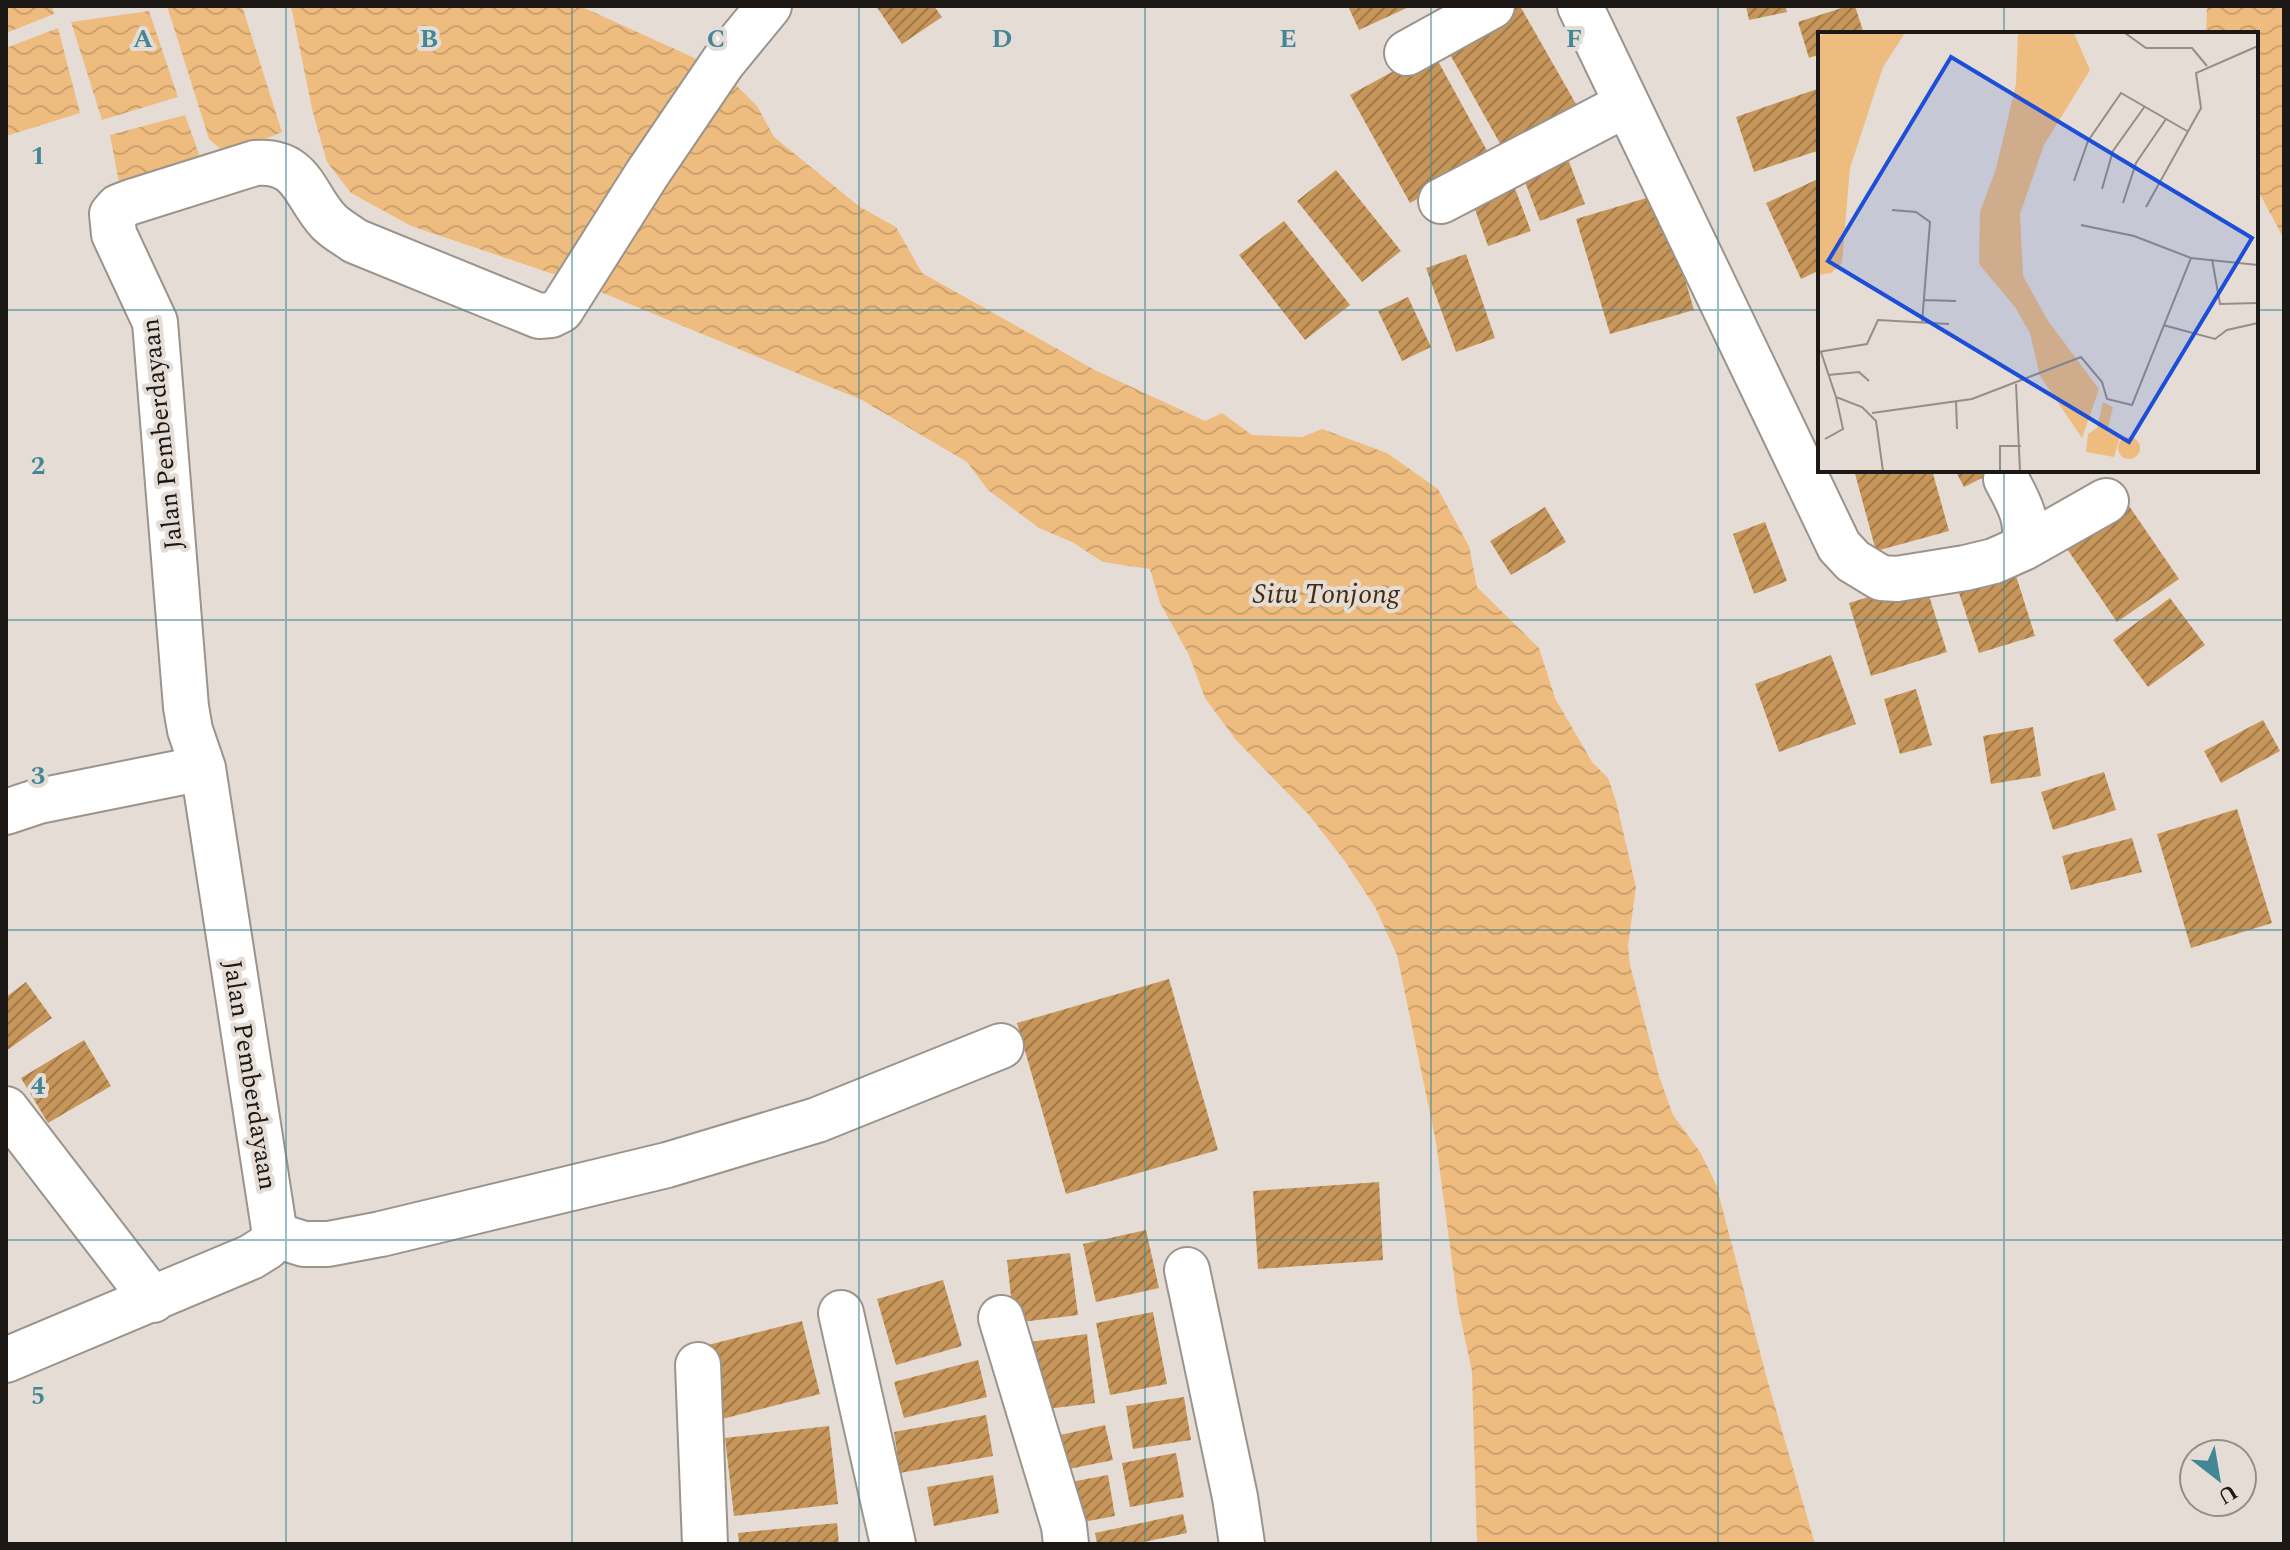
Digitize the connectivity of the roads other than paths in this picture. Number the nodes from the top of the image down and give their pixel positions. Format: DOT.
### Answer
graph roads {
  1 [pos="769,6"];
  2 [pos="1492,6"];
  3 [pos="1580,6"];
  4 [pos="1407,53"];
  5 [pos="1627,104"];
  6 [pos="1441,201"];
  7 [pos="2006,479"];
  8 [pos="2106,501"];
  9 [pos="2023,548"];
  10 [pos="203,768"];
  11 [pos="6,812"];
  12 [pos="1001,1046"];
  13 [pos="6,1109"];
  14 [pos="275,1235"];
  15 [pos="1187,1270"];
  16 [pos="153,1300"];
  17 [pos="841,1313"];
  18 [pos="1001,1318"];
  19 [pos="6,1360"];
  20 [pos="698,1365"];
  21 [pos="705,1544"];
  22 [pos="893,1544"];
  23 [pos="1066,1544"];
  24 [pos="1242,1544"];
  1 -- 10 [label="street, Jalan Pemberdayaan"];
  2 -- 4 [label="street"];
  3 -- 5 [label="street"];
  5 -- 6 [label="street"];
  5 -- 9 [label="street"];
  7 -- 9 [label="street"];
  8 -- 9 [label="street"];
  10 -- 11 [label="street"];
  10 -- 14 [label="street, Jalan Pemberdayaan"];
  12 -- 14 [label="street"];
  13 -- 16 [label="street"];
  14 -- 16 [label="street"];
  15 -- 24 [label="street"];
  16 -- 19 [label="street"];
  17 -- 22 [label="street"];
  18 -- 23 [label="street"];
  20 -- 21 [label="street"];
}
